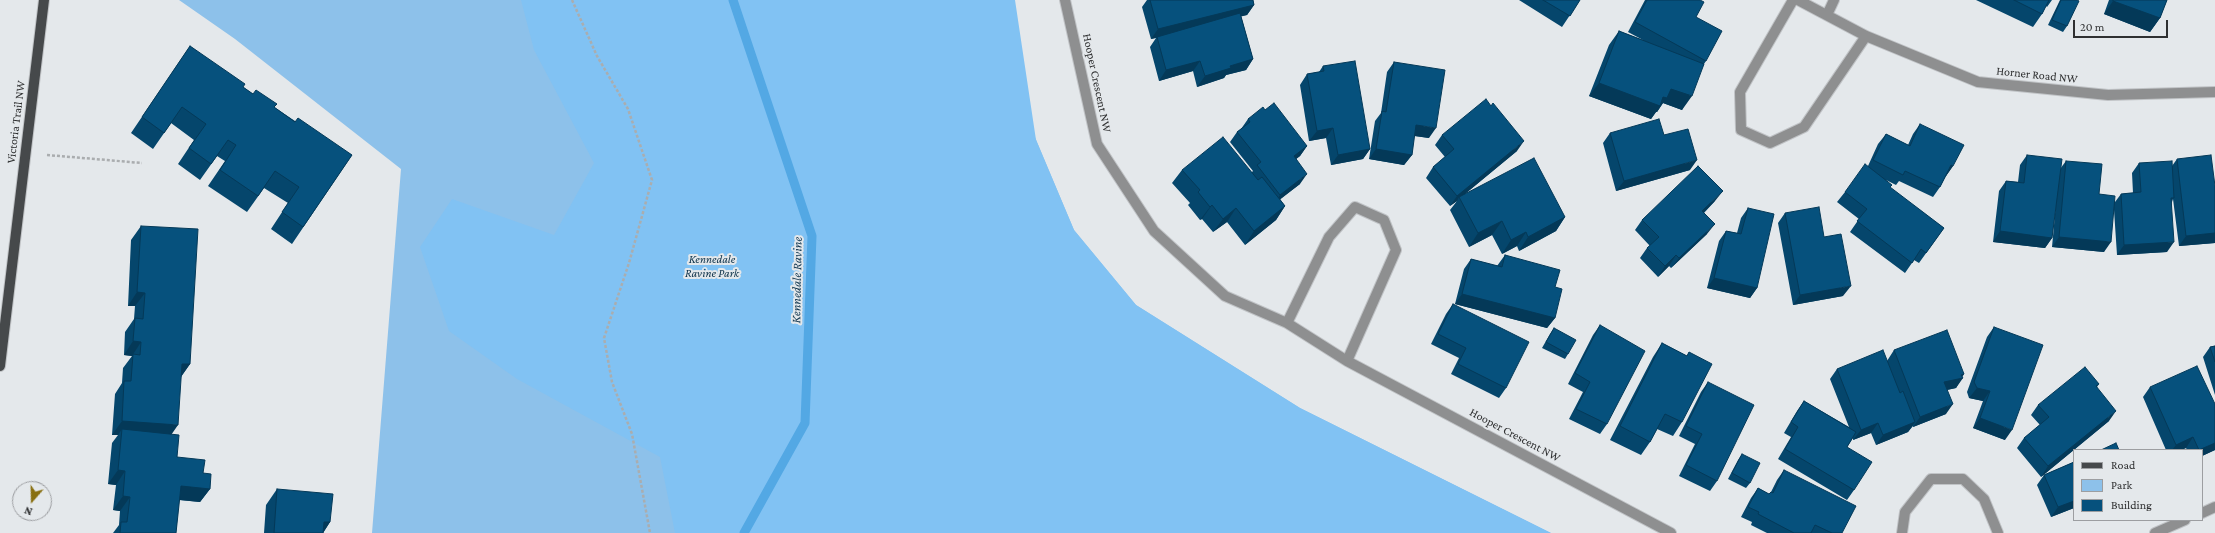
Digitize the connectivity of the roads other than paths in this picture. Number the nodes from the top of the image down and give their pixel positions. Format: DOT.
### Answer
graph roads {
  1 [pos="44,0"];
  2 [pos="1065,0"];
  3 [pos="1793,0"];
  4 [pos="1798,0"];
  5 [pos="1834,0"];
  6 [pos="1827,15"];
  7 [pos="1866,36"];
  8 [pos="2215,92"];
  9 [pos="1287,323"];
  10 [pos="1347,361"];
  11 [pos="0,366"];
  12 [pos="2215,507"];
  13 [pos="2203,513"];
  14 [pos="2183,521"];
  15 [pos="1671,533"];
  16 [pos="1902,533"];
  17 [pos="1998,533"];
  18 [pos="2155,533"];
  1 -- 11 [label="main road, Victoria Trail NW"];
  2 -- 9 [label="street, Hooper Crescent NW"];
  3 -- 7 [label="street"];
  4 -- 6 [label="street, Horner Road NW"];
  5 -- 6 [label="street"];
  6 -- 7 [label="street, Horner Road NW"];
  7 -- 8 [label="street, Horner Road NW"];
  9 -- 10 [label="street, Hooper Crescent NW"];
  9 -- 10 [label="street"];
  10 -- 15 [label="street, Hooper Crescent NW"];
  12 -- 13 [label="street"];
  14 -- 18 [label="street"];
  16 -- 17 [label="street"];
}
